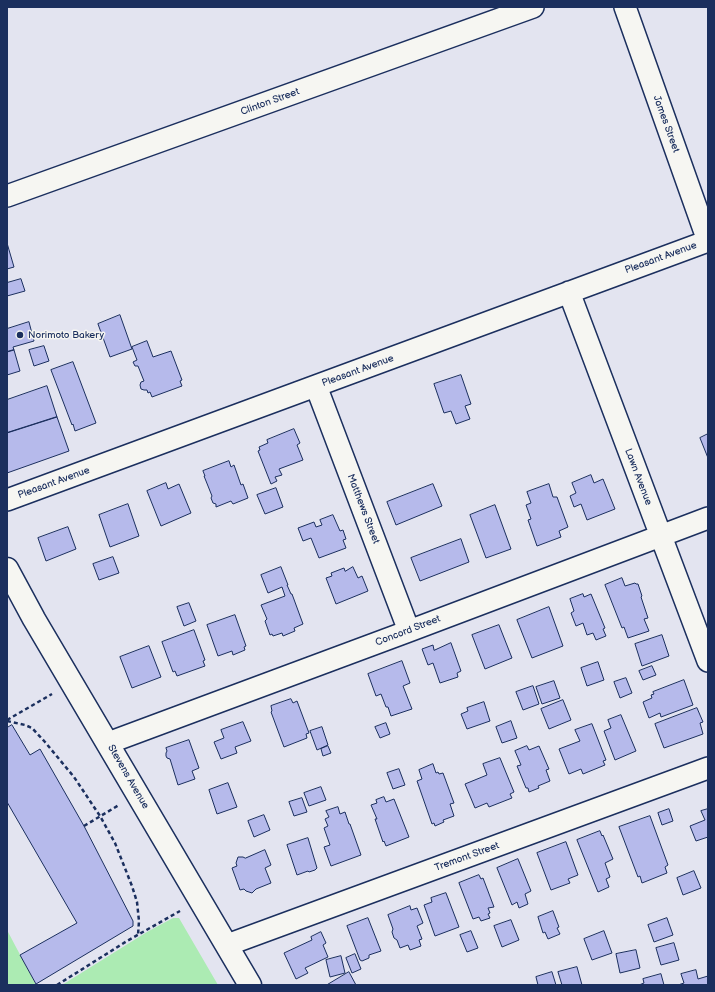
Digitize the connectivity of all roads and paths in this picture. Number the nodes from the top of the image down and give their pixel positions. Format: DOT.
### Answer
graph roads {
  1 [pos="533,7"];
  2 [pos="624,7"];
  3 [pos="7,196"];
  4 [pos="708,241"];
  5 [pos="569,292"];
  6 [pos="316,386"];
  7 [pos="7,500"];
  8 [pos="708,518"];
  9 [pos="660,535"];
  10 [pos="7,569"];
  11 [pos="409,631"];
  12 [pos="708,662"];
  13 [pos="52,694"];
  14 [pos="7,720"];
  15 [pos="108,743"];
  16 [pos="708,768"];
  17 [pos="119,804"];
  18 [pos="100,816"];
  19 [pos="84,826"];
  20 [pos="180,911"];
  21 [pos="138,935"];
  22 [pos="227,945"];
  23 [pos="57,985"];
  24 [pos="250,985"];
  1 -- 3 [label="street, Clinton Street"];
  2 -- 4 [label="street, James Street"];
  4 -- 5 [label="street, Pleasant Avenue"];
  5 -- 6 [label="street, Pleasant Avenue"];
  5 -- 9 [label="street, Lawn Avenue"];
  6 -- 7 [label="street, Pleasant Avenue"];
  6 -- 11 [label="street, Matthews Street"];
  8 -- 9 [label="street, Concord Street"];
  9 -- 11 [label="street, Concord Street"];
  9 -- 12 [label="street, Lawn Avenue"];
  10 -- 15 [label="main road, Stevens Avenue"];
  11 -- 15 [label="street, Concord Street"];
  13 -- 14 [label="path"];
  14 -- 18 [label="path"];
  15 -- 22 [label="main road, Stevens Avenue"];
  16 -- 22 [label="street, Tremont Street"];
  17 -- 18 [label="path"];
  18 -- 19 [label="path"];
  18 -- 21 [label="path"];
  20 -- 21 [label="path"];
  21 -- 23 [label="path"];
  22 -- 24 [label="main road, Stevens Avenue"];
}
